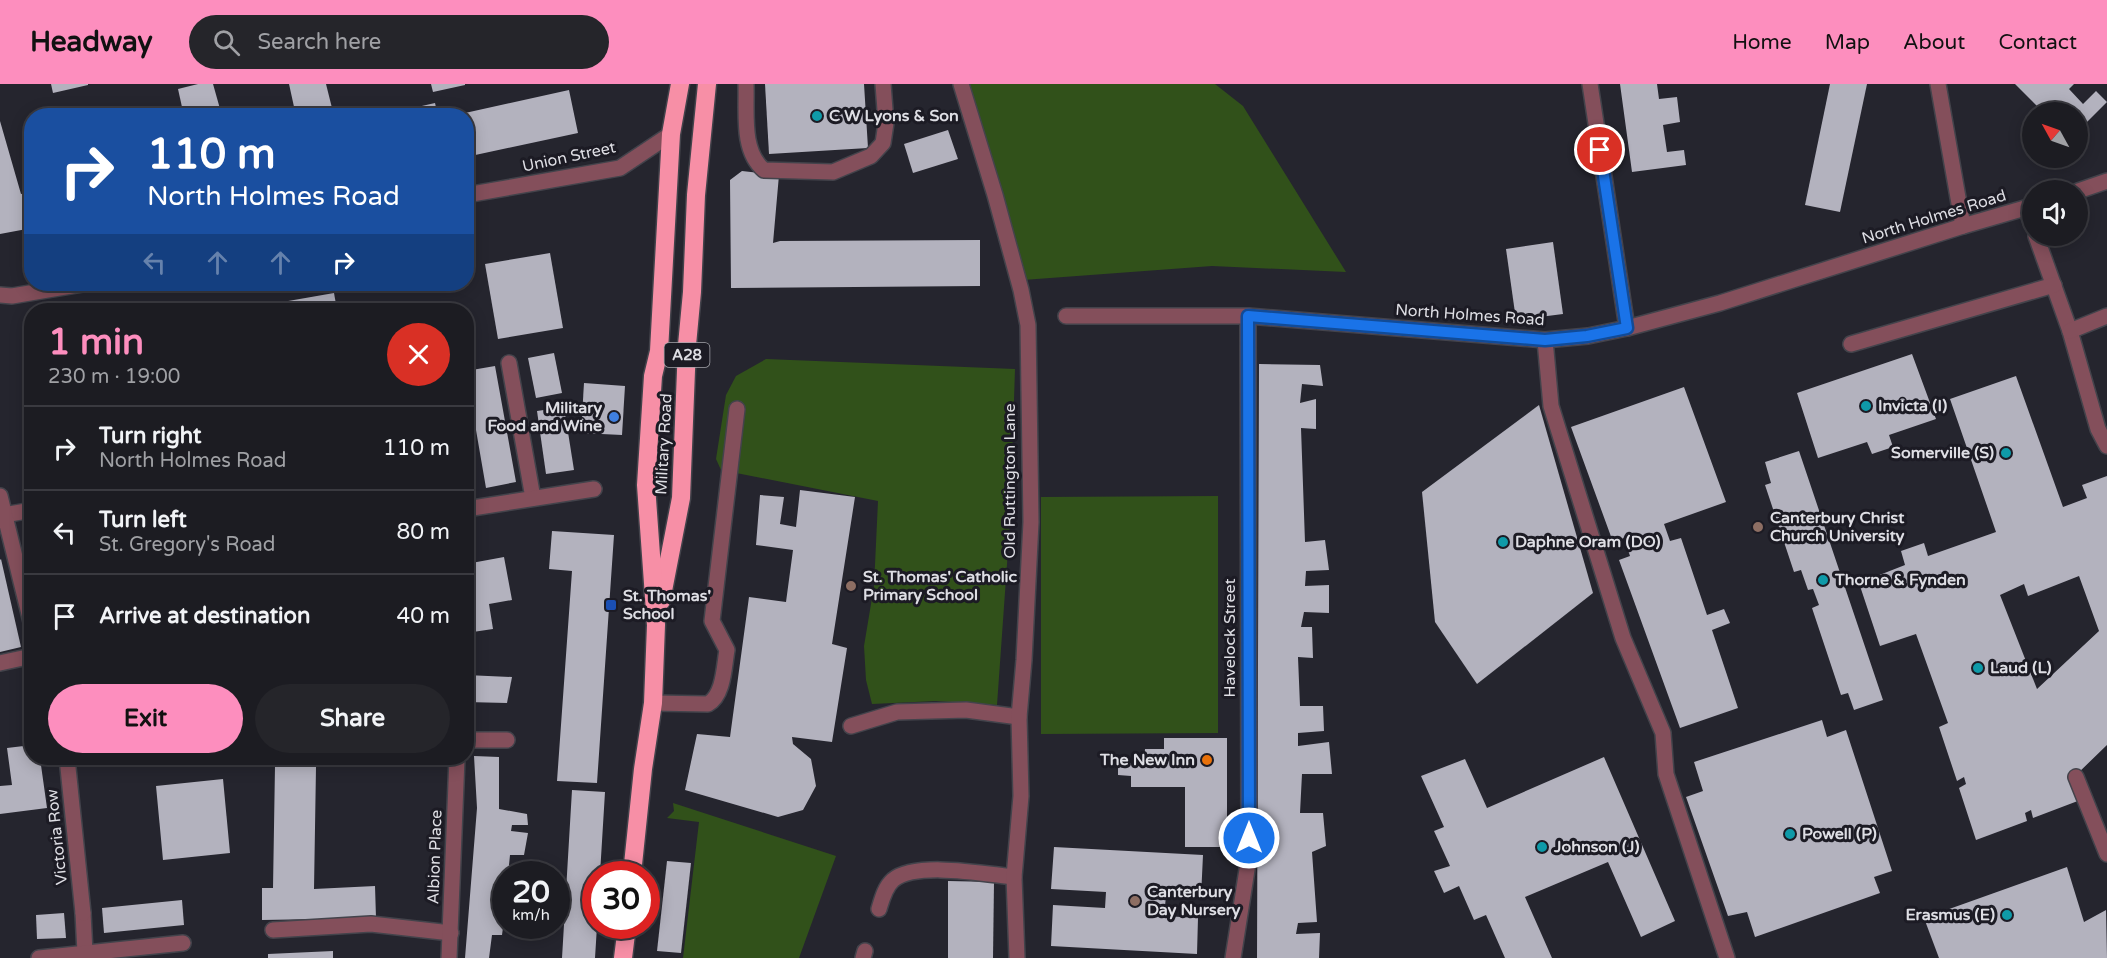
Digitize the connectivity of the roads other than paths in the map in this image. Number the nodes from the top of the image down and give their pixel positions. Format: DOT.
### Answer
graph roads {
  1 [pos="680,84"];
  2 [pos="707,84"];
  3 [pos="746,84"];
  4 [pos="883,84"];
  5 [pos="961,84"];
  6 [pos="1590,84"];
  7 [pos="1938,84"];
  8 [pos="671,134"];
  9 [pos="2107,182"];
  10 [pos="2088,188"];
  11 [pos="474,194"];
  12 [pos="2022,209"];
  13 [pos="1963,226"];
  14 [pos="2040,246"];
  15 [pos="2054,285"];
  16 [pos="42,291"];
  17 [pos="0,295"];
  18 [pos="1066,316"];
  19 [pos="1248,316"];
  20 [pos="2107,316"];
  21 [pos="1627,328"];
  22 [pos="2070,330"];
  23 [pos="1545,340"];
  24 [pos="1851,344"];
  25 [pos="509,363"];
  26 [pos="736,409"];
  27 [pos="2107,446"];
  28 [pos="594,489"];
  29 [pos="0,496"];
  30 [pos="533,498"];
  31 [pos="474,508"];
  32 [pos="24,511"];
  33 [pos="4,515"];
  34 [pos="24,574"];
  35 [pos="656,625"];
  36 [pos="24,658"];
  37 [pos="0,663"];
  38 [pos="652,703"];
  39 [pos="1019,717"];
  40 [pos="851,726"];
  41 [pos="474,740"];
  42 [pos="507,740"];
  43 [pos="69,765"];
  44 [pos="457,765"];
  45 [pos="2076,777"];
  46 [pos="2107,854"];
  47 [pos="633,861"];
  48 [pos="1014,877"];
  49 [pos="879,909"];
  50 [pos="273,930"];
  51 [pos="451,933"];
  52 [pos="625,939"];
  53 [pos="183,943"];
  54 [pos="85,953"];
  55 [pos="39,958"];
  56 [pos="449,958"];
  57 [pos="623,958"];
  58 [pos="1017,958"];
  59 [pos="1233,958"];
  60 [pos="1727,958"];
  1 -- 8 [label="highway, Military Road / A28"];
  2 -- 35 [label="highway, Military Road / A28"];
  3 -- 4 [label="street"];
  5 -- 39 [label="street, Old Ruttington Lane"];
  6 -- 21 [label="street"];
  7 -- 13 [label="street"];
  8 -- 11 [label="street, Union Street"];
  8 -- 35 [label="highway, Military Road / A28"];
  9 -- 10 [label="street"];
  12 -- 13 [label="street, North Holmes Road"];
  13 -- 21 [label="street, North Holmes Road"];
  14 -- 15 [label="street"];
  15 -- 22 [label="street"];
  15 -- 24 [label="street"];
  16 -- 17 [label="street"];
  18 -- 19 [label="street, North Holmes Road"];
  19 -- 23 [label="street, North Holmes Road"];
  19 -- 59 [label="street, Havelock Street"];
  20 -- 22 [label="street"];
  21 -- 23 [label="street, North Holmes Road"];
  22 -- 27 [label="street"];
  23 -- 60 [label="street"];
  25 -- 30 [label="street"];
  26 -- 38 [label="street"];
  28 -- 30 [label="street"];
  29 -- 33 [label="street"];
  30 -- 31 [label="street"];
  32 -- 33 [label="street"];
  33 -- 34 [label="street"];
  35 -- 38 [label="highway, Military Road / A28"];
  36 -- 37 [label="street"];
  38 -- 47 [label="highway, Military Road / A28"];
  39 -- 40 [label="street"];
  39 -- 48 [label="street, Old Ruttington Lane"];
  41 -- 42 [label="street"];
  43 -- 54 [label="street, Victoria Row"];
  44 -- 51 [label="street, Albion Place"];
  45 -- 46 [label="street"];
  48 -- 49 [label="street"];
  48 -- 58 [label="street, Old Ruttington Lane"];
  50 -- 51 [label="street"];
  51 -- 56 [label="street, Albion Place"];
  52 -- 57 [label="highway"];
  53 -- 54 [label="street"];
  54 -- 55 [label="street"];
}
